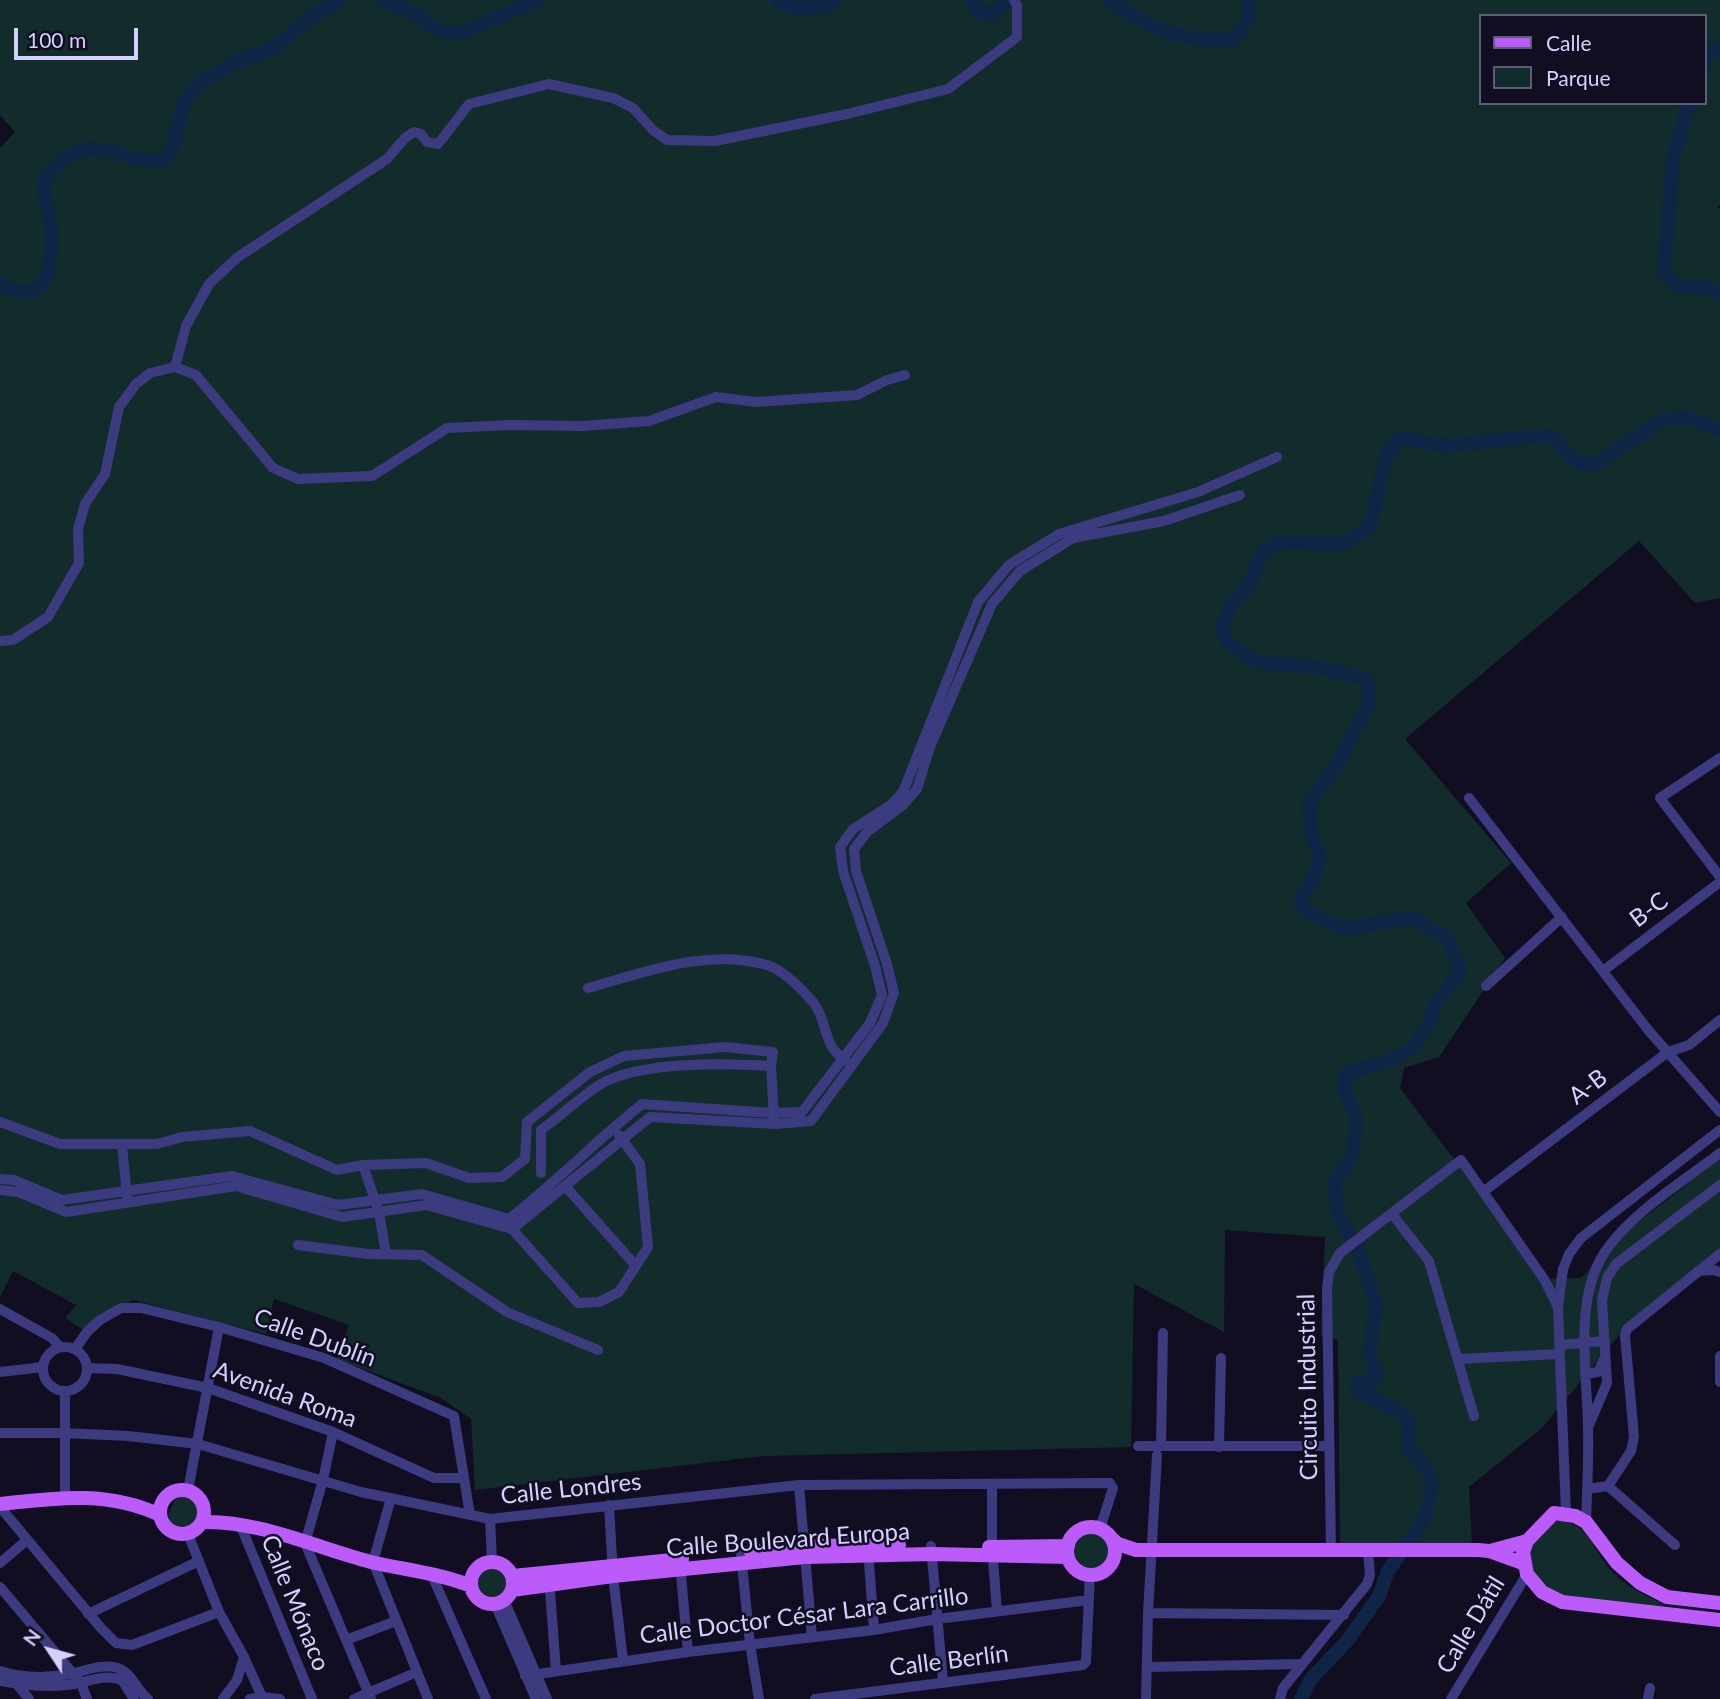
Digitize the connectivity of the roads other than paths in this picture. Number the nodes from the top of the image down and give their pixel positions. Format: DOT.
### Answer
graph roads {
  1 [pos="1015,2"];
  2 [pos="175,367"];
  3 [pos="905,375"];
  4 [pos="1277,457"];
  5 [pos="1240,495"];
  6 [pos="0,641"];
  7 [pos="1720,758"];
  8 [pos="1469,798"];
  9 [pos="1720,879"];
  10 [pos="1562,917"];
  11 [pos="1603,971"];
  12 [pos="1486,986"];
  13 [pos="588,988"];
  14 [pos="1720,1020"];
  15 [pos="1668,1052"];
  16 [pos="847,1062"];
  17 [pos="771,1066"];
  18 [pos="1720,1112"];
  19 [pos="772,1113"];
  20 [pos="0,1122"];
  21 [pos="776,1124"];
  22 [pos="612,1128"];
  23 [pos="1720,1130"];
  24 [pos="622,1139"];
  25 [pos="122,1146"];
  26 [pos="1720,1153"];
  27 [pos="525,1159"];
  28 [pos="363,1165"];
  29 [pos="541,1173"];
  30 [pos="0,1180"];
  31 [pos="1720,1185"];
  32 [pos="558,1189"];
  33 [pos="0,1190"];
  34 [pos="1483,1192"];
  35 [pos="127,1197"];
  36 [pos="375,1199"];
  37 [pos="379,1212"];
  38 [pos="1392,1214"];
  39 [pos="512,1229"];
  40 [pos="298,1245"];
  41 [pos="386,1254"];
  42 [pos="1720,1254"];
  43 [pos="636,1266"];
  44 [pos="1698,1271"];
  45 [pos="1720,1272"];
  46 [pos="1558,1307"];
  47 [pos="0,1309"];
  48 [pos="219,1327"];
  49 [pos="1163,1334"];
  50 [pos="1605,1341"];
  51 [pos="1586,1343"];
  52 [pos="60,1347"];
  53 [pos="75,1349"];
  54 [pos="1559,1349"];
  55 [pos="598,1350"];
  56 [pos="1606,1354"];
  57 [pos="1720,1356"];
  58 [pos="1221,1358"];
  59 [pos="1458,1359"];
  60 [pos="43,1367"];
  61 [pos="87,1368"];
  62 [pos="0,1372"];
  63 [pos="1585,1374"];
  64 [pos="1720,1382"];
  65 [pos="208,1388"];
  66 [pos="65,1391"];
  67 [pos="1474,1416"];
  68 [pos="1588,1427"];
  69 [pos="0,1428"];
  70 [pos="332,1432"];
  71 [pos="0,1433"];
  72 [pos="63,1433"];
  73 [pos="198,1444"];
  74 [pos="1329,1446"];
  75 [pos="1138,1447"];
  76 [pos="1219,1447"];
  77 [pos="1159,1451"];
  78 [pos="463,1478"];
  79 [pos="323,1480"];
  80 [pos="799,1485"];
  81 [pos="992,1485"];
  82 [pos="1608,1486"];
  83 [pos="1587,1489"];
  84 [pos="188,1490"];
  85 [pos="65,1496"];
  86 [pos="391,1498"];
  87 [pos="0,1506"];
  88 [pos="609,1506"];
  89 [pos="160,1510"];
  90 [pos="1566,1513"];
  91 [pos="470,1515"];
  92 [pos="208,1519"];
  93 [pos="490,1519"];
  94 [pos="1586,1522"];
  95 [pos="240,1524"];
  96 [pos="1106,1533"];
  97 [pos="188,1534"];
  98 [pos="27,1540"];
  99 [pos="305,1543"];
  100 [pos="1675,1545"];
  101 [pos="868,1550"];
  102 [pos="931,1550"];
  103 [pos="1136,1550"];
  104 [pos="1153,1550"];
  105 [pos="1371,1550"];
  106 [pos="805,1551"];
  107 [pos="1068,1551"];
  108 [pos="1331,1551"];
  109 [pos="1489,1551"];
  110 [pos="992,1552"];
  111 [pos="1526,1557"];
  112 [pos="742,1558"];
  113 [pos="1114,1559"];
  114 [pos="199,1561"];
  115 [pos="492,1561"];
  116 [pos="373,1562"];
  117 [pos="0,1563"];
  118 [pos="680,1564"];
  119 [pos="612,1571"];
  120 [pos="431,1573"];
  121 [pos="1090,1575"];
  122 [pos="549,1578"];
  123 [pos="471,1582"];
  124 [pos="0,1587"];
  125 [pos="506,1593"];
  126 [pos="1667,1597"];
  127 [pos="1089,1600"];
  128 [pos="1720,1603"];
  129 [pos="997,1611"];
  130 [pos="219,1612"];
  131 [pos="1148,1613"];
  132 [pos="88,1614"];
  133 [pos="1664,1614"];
  134 [pos="1344,1615"];
  135 [pos="937,1619"];
  136 [pos="396,1620"];
  137 [pos="1720,1620"];
  138 [pos="874,1630"];
  139 [pos="812,1637"];
  140 [pos="346,1640"];
  141 [pos="750,1644"];
  142 [pos="688,1652"];
  143 [pos="244,1657"];
  144 [pos="623,1661"];
  145 [pos="1302,1664"];
  146 [pos="1147,1667"];
  147 [pos="556,1671"];
  148 [pos="417,1672"];
  149 [pos="2,1673"];
  150 [pos="72,1673"];
  151 [pos="531,1675"];
  152 [pos="943,1682"];
  153 [pos="80,1683"];
  154 [pos="16,1684"];
  155 [pos="52,1686"];
  156 [pos="370,1696"];
  157 [pos="258,1698"];
  158 [pos="542,1698"];
  159 [pos="29,1699"];
  160 [pos="39,1699"];
  161 [pos="87,1699"];
  162 [pos="134,1699"];
  163 [pos="148,1699"];
  164 [pos="223,1699"];
  165 [pos="280,1699"];
  166 [pos="312,1699"];
  167 [pos="355,1699"];
  168 [pos="428,1699"];
  169 [pos="486,1699"];
  170 [pos="759,1699"];
  171 [pos="815,1699"];
  172 [pos="1146,1699"];
  173 [pos="1280,1699"];
  174 [pos="1451,1699"];
  1 -- 2 [label="street"];
  2 -- 3 [label="street"];
  2 -- 6 [label="street"];
  4 -- 16 [label="street"];
  5 -- 16 [label="street"];
  7 -- 9 [label="street"];
  8 -- 10 [label="street"];
  9 -- 11 [label="street, B-C"];
  10 -- 11 [label="street"];
  10 -- 12 [label="street"];
  11 -- 15 [label="street"];
  13 -- 16 [label="street"];
  14 -- 15 [label="street, A-B"];
  15 -- 18 [label="street"];
  15 -- 34 [label="street, A-B"];
  16 -- 19 [label="street"];
  16 -- 21 [label="street"];
  17 -- 19 [label="street"];
  17 -- 27 [label="street"];
  17 -- 29 [label="street"];
  19 -- 21 [label="street"];
  19 -- 22 [label="street"];
  20 -- 25 [label="street"];
  21 -- 24 [label="street"];
  22 -- 24 [label="street"];
  22 -- 32 [label="street"];
  23 -- 46 [label="street"];
  24 -- 32 [label="street"];
  24 -- 43 [label="street"];
  25 -- 28 [label="street"];
  25 -- 35 [label="street"];
  26 -- 51 [label="street"];
  27 -- 28 [label="street"];
  27 -- 29 [label="street"];
  28 -- 36 [label="street"];
  29 -- 32 [label="street"];
  30 -- 35 [label="street"];
  31 -- 50 [label="street"];
  32 -- 36 [label="street"];
  32 -- 39 [label="street"];
  32 -- 43 [label="street"];
  33 -- 35 [label="street"];
  34 -- 38 [label="street, Circuito Industrial"];
  34 -- 46 [label="street"];
  35 -- 36 [label="street"];
  35 -- 37 [label="street"];
  36 -- 37 [label="street"];
  37 -- 39 [label="street"];
  37 -- 41 [label="street"];
  38 -- 59 [label="street"];
  38 -- 74 [label="street, Circuito Industrial"];
  39 -- 43 [label="street"];
  40 -- 41 [label="street"];
  41 -- 55 [label="street"];
  42 -- 44 [label="street"];
  44 -- 45 [label="street"];
  44 -- 82 [label="street"];
  46 -- 54 [label="street"];
  47 -- 52 [label="street"];
  48 -- 53 [label="street, Calle Dublín"];
  48 -- 65 [label="street"];
  48 -- 78 [label="street, Calle Dublín"];
  49 -- 77 [label="street"];
  50 -- 51 [label="street"];
  50 -- 56 [label="street"];
  51 -- 54 [label="street"];
  51 -- 63 [label="street"];
  52 -- 53 [label="street"];
  52 -- 60 [label="street"];
  53 -- 61 [label="street"];
  54 -- 59 [label="street"];
  54 -- 90 [label="street"];
  56 -- 63 [label="street"];
  56 -- 68 [label="street"];
  57 -- 64 [label="street"];
  58 -- 76 [label="street"];
  59 -- 67 [label="street"];
  60 -- 62 [label="street"];
  60 -- 66 [label="street"];
  61 -- 65 [label="street, Avenida Roma"];
  61 -- 66 [label="street"];
  63 -- 68 [label="street"];
  65 -- 70 [label="street, Avenida Roma"];
  65 -- 73 [label="street"];
  66 -- 72 [label="street"];
  68 -- 83 [label="street"];
  69 -- 71 [label="street"];
  70 -- 78 [label="street, Avenida Roma"];
  70 -- 79 [label="street"];
  71 -- 72 [label="street, Calle Londres"];
  72 -- 73 [label="street, Calle Londres"];
  72 -- 85 [label="street"];
  73 -- 79 [label="street, Calle Londres"];
  73 -- 84 [label="street"];
  74 -- 76 [label="street"];
  74 -- 108 [label="street, Circuito Industrial"];
  75 -- 77 [label="street"];
  76 -- 77 [label="street"];
  77 -- 104 [label="street"];
  78 -- 91 [label="street, Calle Dublín"];
  79 -- 86 [label="street, Calle Londres"];
  79 -- 99 [label="street"];
  80 -- 81 [label="street, Calle Londres"];
  80 -- 88 [label="street, Calle Londres"];
  80 -- 106 [label="street"];
  81 -- 96 [label="street, Calle Londres"];
  81 -- 110 [label="street"];
  82 -- 83 [label="street"];
  82 -- 100 [label="street"];
  83 -- 94 [label="street"];
  84 -- 89 [label="main road"];
  84 -- 92 [label="main road"];
  85 -- 87 [label="main road"];
  85 -- 89 [label="main road"];
  86 -- 91 [label="street, Calle Londres"];
  86 -- 116 [label="street"];
  87 -- 98 [label="street"];
  88 -- 93 [label="street, Calle Londres"];
  88 -- 119 [label="street"];
  89 -- 97 [label="main road"];
  90 -- 94 [label="main road"];
  90 -- 111 [label="main road"];
  91 -- 93 [label="street, Calle Londres"];
  92 -- 95 [label="main road"];
  92 -- 97 [label="main road"];
  93 -- 115 [label="street"];
  94 -- 126 [label="main road"];
  95 -- 99 [label="main road"];
  95 -- 166 [label="street, Calle Mónaco"];
  96 -- 103 [label="main road"];
  96 -- 107 [label="main road"];
  96 -- 113 [label="main road"];
  97 -- 114 [label="street"];
  98 -- 117 [label="street"];
  98 -- 132 [label="street"];
  99 -- 116 [label="main road"];
  99 -- 140 [label="street"];
  101 -- 102 [label="main road, Calle Boulevard Europa"];
  101 -- 106 [label="main road, Calle Boulevard Europa"];
  101 -- 138 [label="street"];
  102 -- 110 [label="main road, Calle Boulevard Europa"];
  102 -- 135 [label="street"];
  103 -- 104 [label="main road"];
  103 -- 113 [label="main road"];
  104 -- 108 [label="main road"];
  104 -- 131 [label="street"];
  105 -- 108 [label="main road"];
  105 -- 109 [label="main road"];
  105 -- 134 [label="street"];
  106 -- 112 [label="main road, Calle Boulevard Europa"];
  106 -- 139 [label="street"];
  107 -- 110 [label="main road, Calle Boulevard Europa"];
  107 -- 121 [label="main road"];
  109 -- 111 [label="main road"];
  109 -- 111 [label="main road"];
  110 -- 129 [label="street"];
  111 -- 133 [label="main road"];
  111 -- 174 [label="street, Calle Dátil"];
  112 -- 118 [label="main road, Calle Boulevard Europa"];
  112 -- 141 [label="street"];
  113 -- 121 [label="main road"];
  114 -- 130 [label="street"];
  114 -- 132 [label="street"];
  115 -- 123 [label="main road"];
  115 -- 125 [label="main road"];
  116 -- 120 [label="main road"];
  116 -- 136 [label="street"];
  118 -- 119 [label="main road, Calle Boulevard Europa"];
  118 -- 142 [label="street"];
  119 -- 122 [label="main road, Calle Boulevard Europa"];
  119 -- 144 [label="street"];
  120 -- 123 [label="main road"];
  120 -- 169 [label="street"];
  121 -- 127 [label="street"];
  122 -- 125 [label="main road, Calle Boulevard Europa"];
  122 -- 147 [label="street"];
  123 -- 125 [label="main road"];
  124 -- 150 [label="street"];
  125 -- 151 [label="street"];
  126 -- 128 [label="main road"];
  126 -- 133 [label="main road"];
  127 -- 129 [label="street, Calle Doctor César Lara Carrillo"];
  127 -- 152 [label="street, Calle Berlín"];
  129 -- 135 [label="street, Calle Doctor César Lara Carrillo"];
  130 -- 132 [label="street"];
  130 -- 143 [label="street"];
  131 -- 134 [label="street"];
  131 -- 146 [label="street"];
  133 -- 137 [label="main road"];
  134 -- 145 [label="street"];
  135 -- 138 [label="street, Calle Doctor César Lara Carrillo"];
  135 -- 152 [label="street"];
  136 -- 140 [label="street"];
  136 -- 148 [label="street"];
  138 -- 139 [label="street, Calle Doctor César Lara Carrillo"];
  139 -- 141 [label="street, Calle Doctor César Lara Carrillo"];
  140 -- 156 [label="street"];
  141 -- 142 [label="street, Calle Doctor César Lara Carrillo"];
  141 -- 170 [label="street"];
  142 -- 144 [label="street, Calle Doctor César Lara Carrillo"];
  143 -- 157 [label="street"];
  143 -- 164 [label="street"];
  144 -- 147 [label="street, Calle Doctor César Lara Carrillo"];
  145 -- 146 [label="street"];
  145 -- 173 [label="street"];
  146 -- 172 [label="street"];
  147 -- 151 [label="street, Calle Doctor César Lara Carrillo"];
  148 -- 156 [label="street"];
  148 -- 168 [label="street"];
  149 -- 150 [label="street"];
  149 -- 154 [label="street"];
  150 -- 153 [label="street"];
  150 -- 163 [label="street"];
  151 -- 158 [label="street"];
  152 -- 171 [label="street, Calle Berlín"];
  153 -- 155 [label="street"];
  153 -- 161 [label="street"];
  153 -- 162 [label="street"];
  154 -- 155 [label="street"];
  154 -- 159 [label="street"];
  155 -- 160 [label="street"];
  156 -- 167 [label="street"];
  157 -- 165 [label="street"];
}
